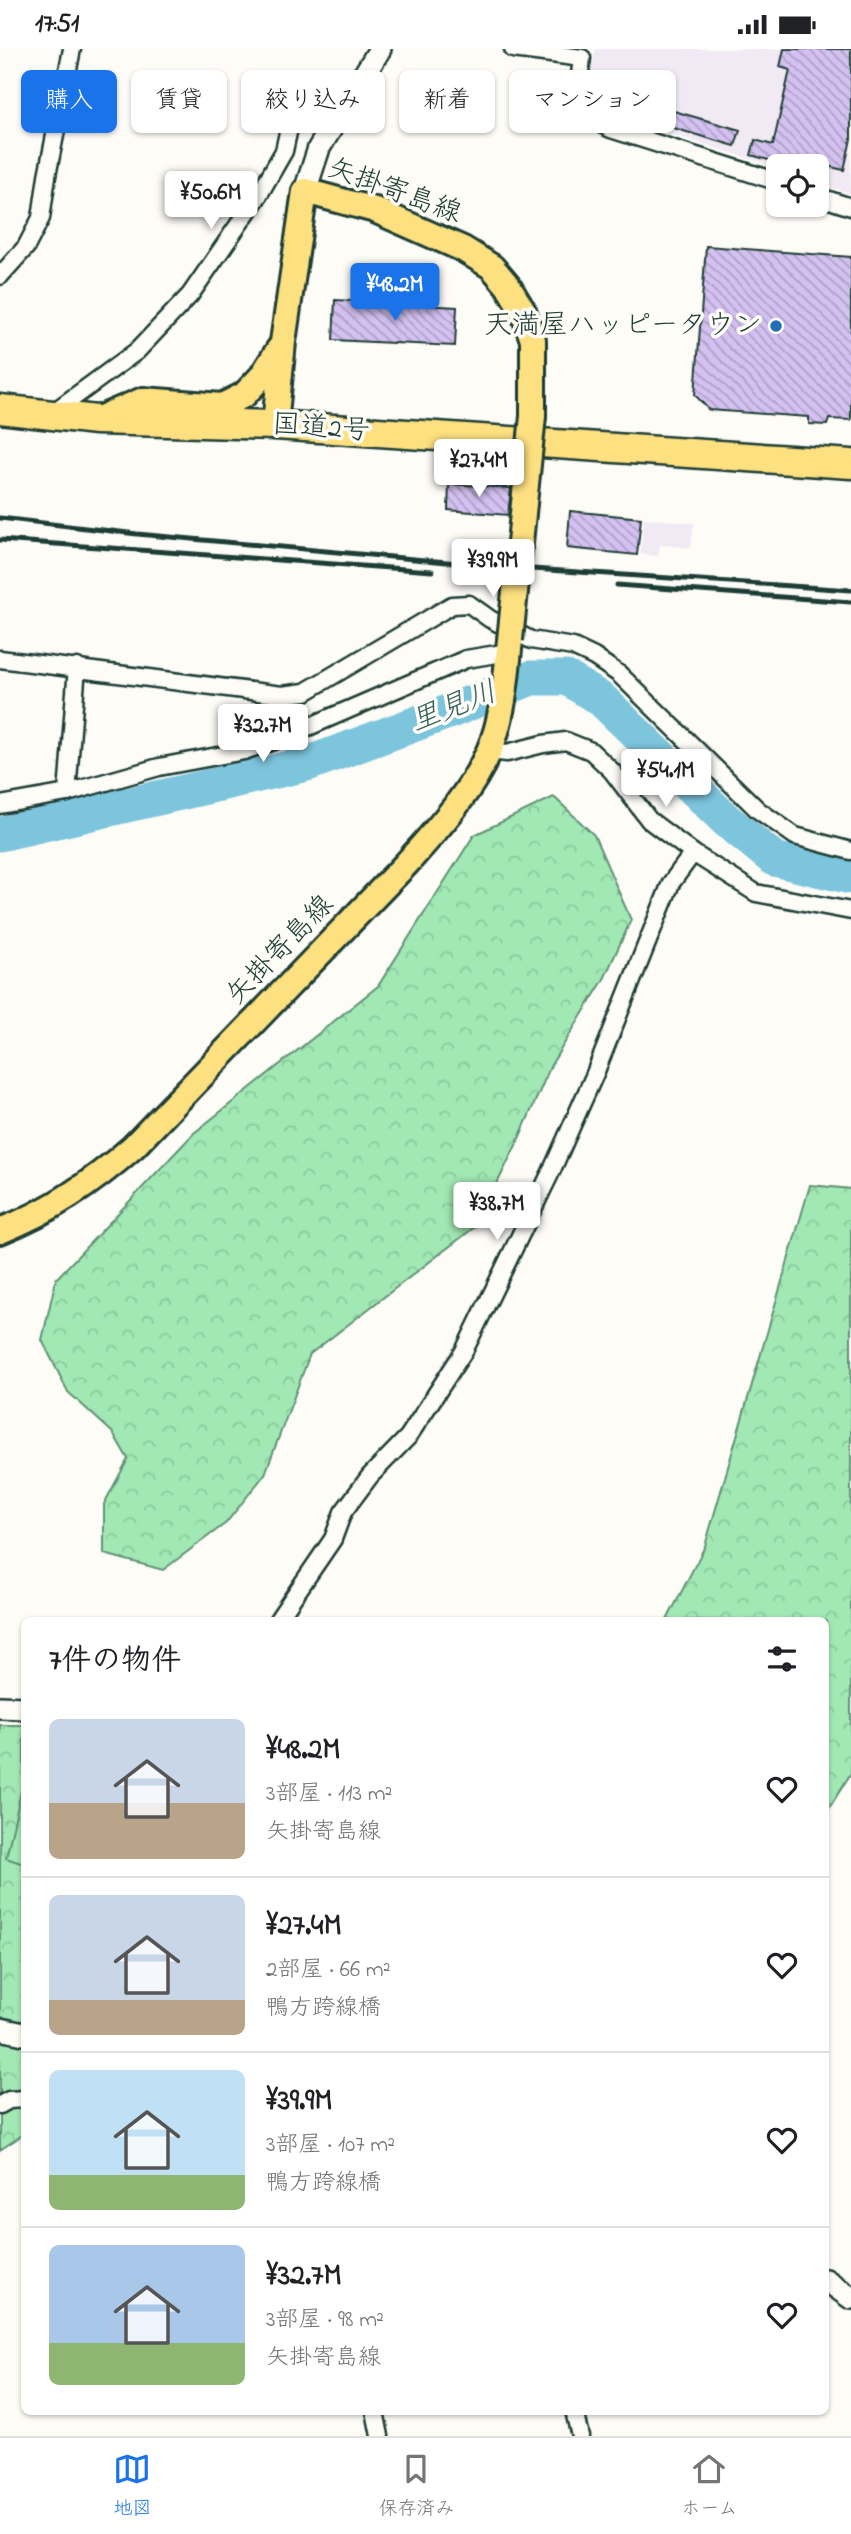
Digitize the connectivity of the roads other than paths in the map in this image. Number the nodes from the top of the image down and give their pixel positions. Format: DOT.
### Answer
graph roads {
  1 [pos="72,49"];
  2 [pos="380,49"];
  3 [pos="513,49"];
  4 [pos="367,70"];
  5 [pos="288,133"];
  6 [pos="327,133"];
  7 [pos="766,178"];
  8 [pos="305,191"];
  9 [pos="829,200"];
  10 [pos="851,207"];
  11 [pos="0,276"];
  12 [pos="283,342"];
  13 [pos="0,409"];
  14 [pos="48,416"];
  15 [pos="96,420"];
  16 [pos="275,425"];
  17 [pos="851,464"];
  18 [pos="509,652"];
  19 [pos="0,659"];
  20 [pos="77,667"];
  21 [pos="489,751"];
  22 [pos="67,793"];
  23 [pos="0,805"];
  24 [pos="851,851"];
  25 [pos="693,853"];
  26 [pos="851,911"];
  27 [pos="0,1231"];
  28 [pos="281,1617"];
  29 [pos="0,1707"];
  30 [pos="21,1707"];
  31 [pos="0,2029"];
  32 [pos="21,2033"];
  33 [pos="21,2099"];
  34 [pos="0,2105"];
  35 [pos="829,2282"];
  36 [pos="851,2298"];
  37 [pos="376,2415"];
  38 [pos="575,2415"];
  39 [pos="380,2436"];
  40 [pos="580,2436"];
  1 -- 11 [label="street"];
  2 -- 4 [label="street"];
  3 -- 7 [label="street"];
  5 -- 14 [label="street"];
  6 -- 8 [label="street"];
  8 -- 12 [label="main road, 矢掛寄島線"];
  8 -- 18 [label="main road, 矢掛寄島線, bridge"];
  9 -- 10 [label="street"];
  12 -- 15 [label="main road"];
  12 -- 16 [label="main road, 矢掛寄島線"];
  13 -- 14 [label="highway, 国道2号"];
  14 -- 15 [label="highway, 国道2号"];
  15 -- 16 [label="highway, 国道2号"];
  16 -- 17 [label="highway, 国道2号"];
  18 -- 21 [label="main road, 矢掛寄島線"];
  18 -- 22 [label="street"];
  19 -- 20 [label="street"];
  20 -- 22 [label="street"];
  20 -- 24 [label="street"];
  21 -- 25 [label="street"];
  21 -- 27 [label="main road, 矢掛寄島線"];
  22 -- 23 [label="street"];
  25 -- 26 [label="street"];
  25 -- 28 [label="street"];
  29 -- 30 [label="street"];
  31 -- 32 [label="street"];
  33 -- 34 [label="street"];
  35 -- 36 [label="street"];
  37 -- 39 [label="street"];
  38 -- 40 [label="street"];
}
